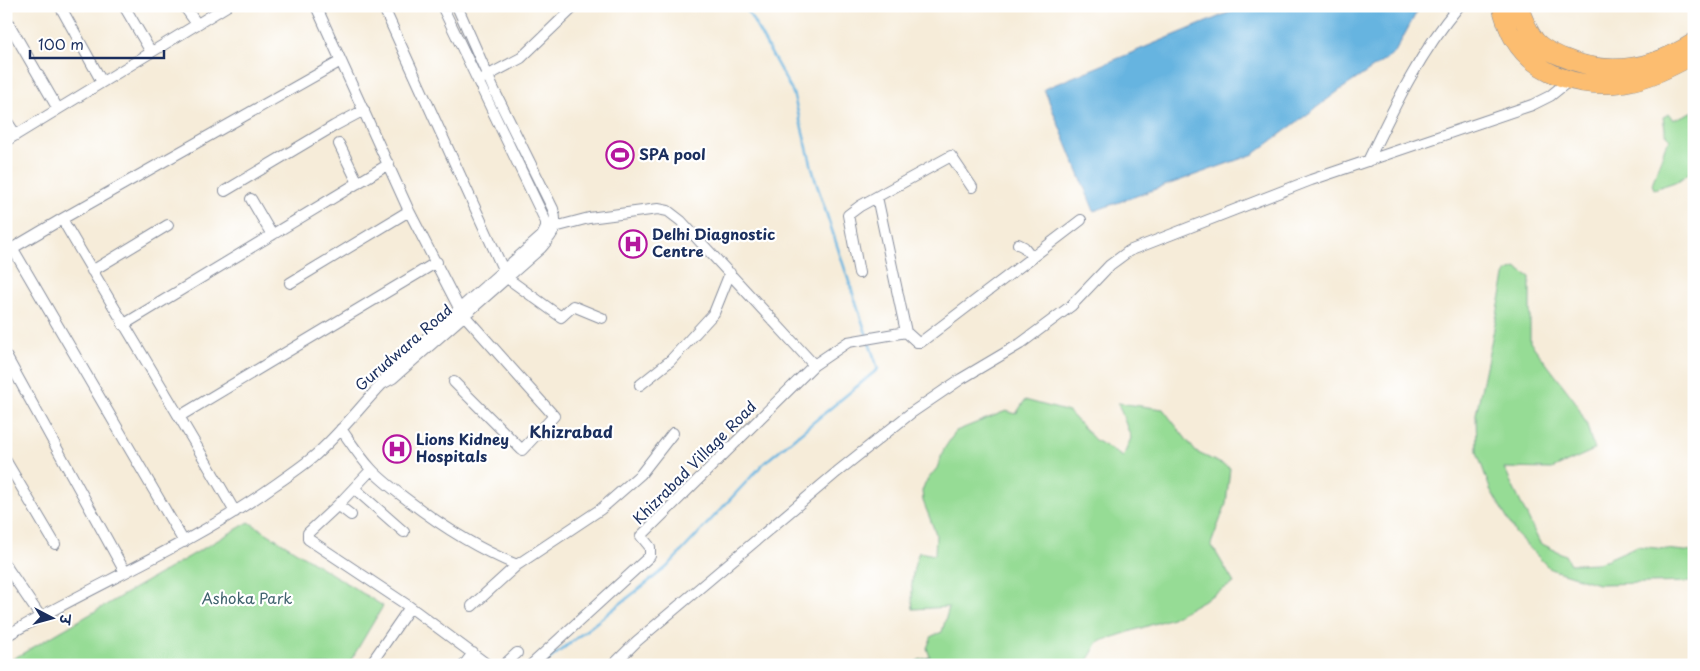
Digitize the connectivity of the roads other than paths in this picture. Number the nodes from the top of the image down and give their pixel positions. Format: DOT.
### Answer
graph roads {
  1 [pos="60,6"];
  2 [pos="124,6"];
  3 [pos="184,6"];
  4 [pos="226,6"];
  5 [pos="316,6"];
  6 [pos="383,6"];
  7 [pos="442,6"];
  8 [pos="457,6"];
  9 [pos="1459,6"];
  10 [pos="1501,6"];
  11 [pos="1520,6"];
  12 [pos="571,8"];
  13 [pos="6,19"];
  14 [pos="197,24"];
  15 [pos="1694,42"];
  16 [pos="151,52"];
  17 [pos="1694,56"];
  18 [pos="341,61"];
  19 [pos="488,76"];
  20 [pos="1570,80"];
  21 [pos="478,81"];
  22 [pos="102,82"];
  23 [pos="58,109"];
  24 [pos="364,110"];
  25 [pos="6,120"];
  26 [pos="16,135"];
  27 [pos="6,141"];
  28 [pos="339,144"];
  29 [pos="1368,161"];
  30 [pos="389,164"];
  31 [pos="358,183"];
  32 [pos="972,187"];
  33 [pos="225,191"];
  34 [pos="877,197"];
  35 [pos="251,199"];
  36 [pos="410,211"];
  37 [pos="62,219"];
  38 [pos="1082,220"];
  39 [pos="168,225"];
  40 [pos="551,228"];
  41 [pos="272,235"];
  42 [pos="1018,244"];
  43 [pos="10,251"];
  44 [pos="1032,257"];
  45 [pos="437,262"];
  46 [pos="92,271"];
  47 [pos="730,273"];
  48 [pos="860,273"];
  49 [pos="505,274"];
  50 [pos="290,283"];
  51 [pos="462,311"];
  52 [pos="602,318"];
  53 [pos="123,325"];
  54 [pos="906,332"];
  55 [pos="6,356"];
  56 [pos="814,365"];
  57 [pos="454,382"];
  58 [pos="640,385"];
  59 [pos="180,416"];
  60 [pos="341,429"];
  61 [pos="673,433"];
  62 [pos="6,461"];
  63 [pos="371,470"];
  64 [pos="354,488"];
  65 [pos="338,505"];
  66 [pos="235,512"];
  67 [pos="351,515"];
  68 [pos="404,532"];
  69 [pos="184,542"];
  70 [pos="55,544"];
  71 [pos="518,565"];
  72 [pos="6,566"];
  73 [pos="125,572"];
  74 [pos="472,606"];
  75 [pos="410,607"];
  76 [pos="40,616"];
  77 [pos="6,636"];
  78 [pos="517,653"];
  79 [pos="473,654"];
  80 [pos="370,665"];
  81 [pos="464,665"];
  82 [pos="488,665"];
  83 [pos="504,665"];
  84 [pos="531,665"];
  85 [pos="613,665"];
  1 -- 22 [label="street"];
  2 -- 16 [label="street"];
  3 -- 14 [label="street"];
  4 -- 14 [label="street"];
  5 -- 18 [label="street"];
  6 -- 49 [label="street"];
  7 -- 21 [label="street"];
  8 -- 19 [label="street"];
  9 -- 29 [label="street"];
  10 -- 20 [label="highway"];
  11 -- 15 [label="highway"];
  12 -- 19 [label="street"];
  13 -- 23 [label="street"];
  14 -- 16 [label="street"];
  16 -- 22 [label="street"];
  17 -- 20 [label="highway"];
  18 -- 24 [label="street"];
  18 -- 37 [label="street"];
  19 -- 21 [label="street"];
  19 -- 40 [label="street"];
  20 -- 29 [label="street"];
  21 -- 40 [label="street"];
  22 -- 23 [label="street"];
  23 -- 26 [label="street"];
  24 -- 30 [label="street"];
  24 -- 33 [label="street"];
  25 -- 26 [label="street"];
  26 -- 27 [label="street"];
  28 -- 31 [label="street"];
  29 -- 85 [label="street"];
  30 -- 31 [label="street"];
  30 -- 36 [label="street"];
  31 -- 41 [label="street"];
  32 -- 34 [label="street"];
  34 -- 48 [label="street"];
  34 -- 54 [label="street"];
  35 -- 41 [label="street"];
  36 -- 45 [label="street"];
  36 -- 50 [label="street"];
  37 -- 43 [label="street"];
  37 -- 46 [label="street"];
  38 -- 44 [label="street"];
  39 -- 46 [label="street"];
  40 -- 47 [label="street"];
  40 -- 49 [label="street, Gurudwara Road"];
  41 -- 53 [label="street"];
  42 -- 44 [label="street"];
  43 -- 69 [label="street"];
  44 -- 54 [label="street"];
  45 -- 51 [label="street"];
  45 -- 59 [label="street"];
  46 -- 53 [label="street"];
  47 -- 56 [label="street"];
  47 -- 58 [label="street"];
  49 -- 51 [label="street, Gurudwara Road"];
  49 -- 52 [label="street"];
  51 -- 57 [label="street"];
  51 -- 60 [label="street, Gurudwara Road"];
  53 -- 59 [label="street"];
  54 -- 56 [label="street"];
  55 -- 73 [label="street"];
  56 -- 84 [label="street, Khizrabad Village Road"];
  59 -- 66 [label="street"];
  60 -- 63 [label="street"];
  60 -- 66 [label="street, Gurudwara Road"];
  61 -- 71 [label="street"];
  62 -- 70 [label="street"];
  63 -- 64 [label="street"];
  63 -- 71 [label="street"];
  64 -- 65 [label="street"];
  64 -- 68 [label="street"];
  65 -- 67 [label="street"];
  65 -- 75 [label="street"];
  66 -- 69 [label="street, Gurudwara Road"];
  69 -- 73 [label="street, Gurudwara Road"];
  71 -- 74 [label="street"];
  72 -- 76 [label="street"];
  73 -- 76 [label="street, Gurudwara Road"];
  75 -- 79 [label="street"];
  75 -- 80 [label="street"];
  76 -- 77 [label="street, Gurudwara Road"];
  78 -- 83 [label="street"];
  79 -- 81 [label="street"];
  79 -- 82 [label="street"];
}
